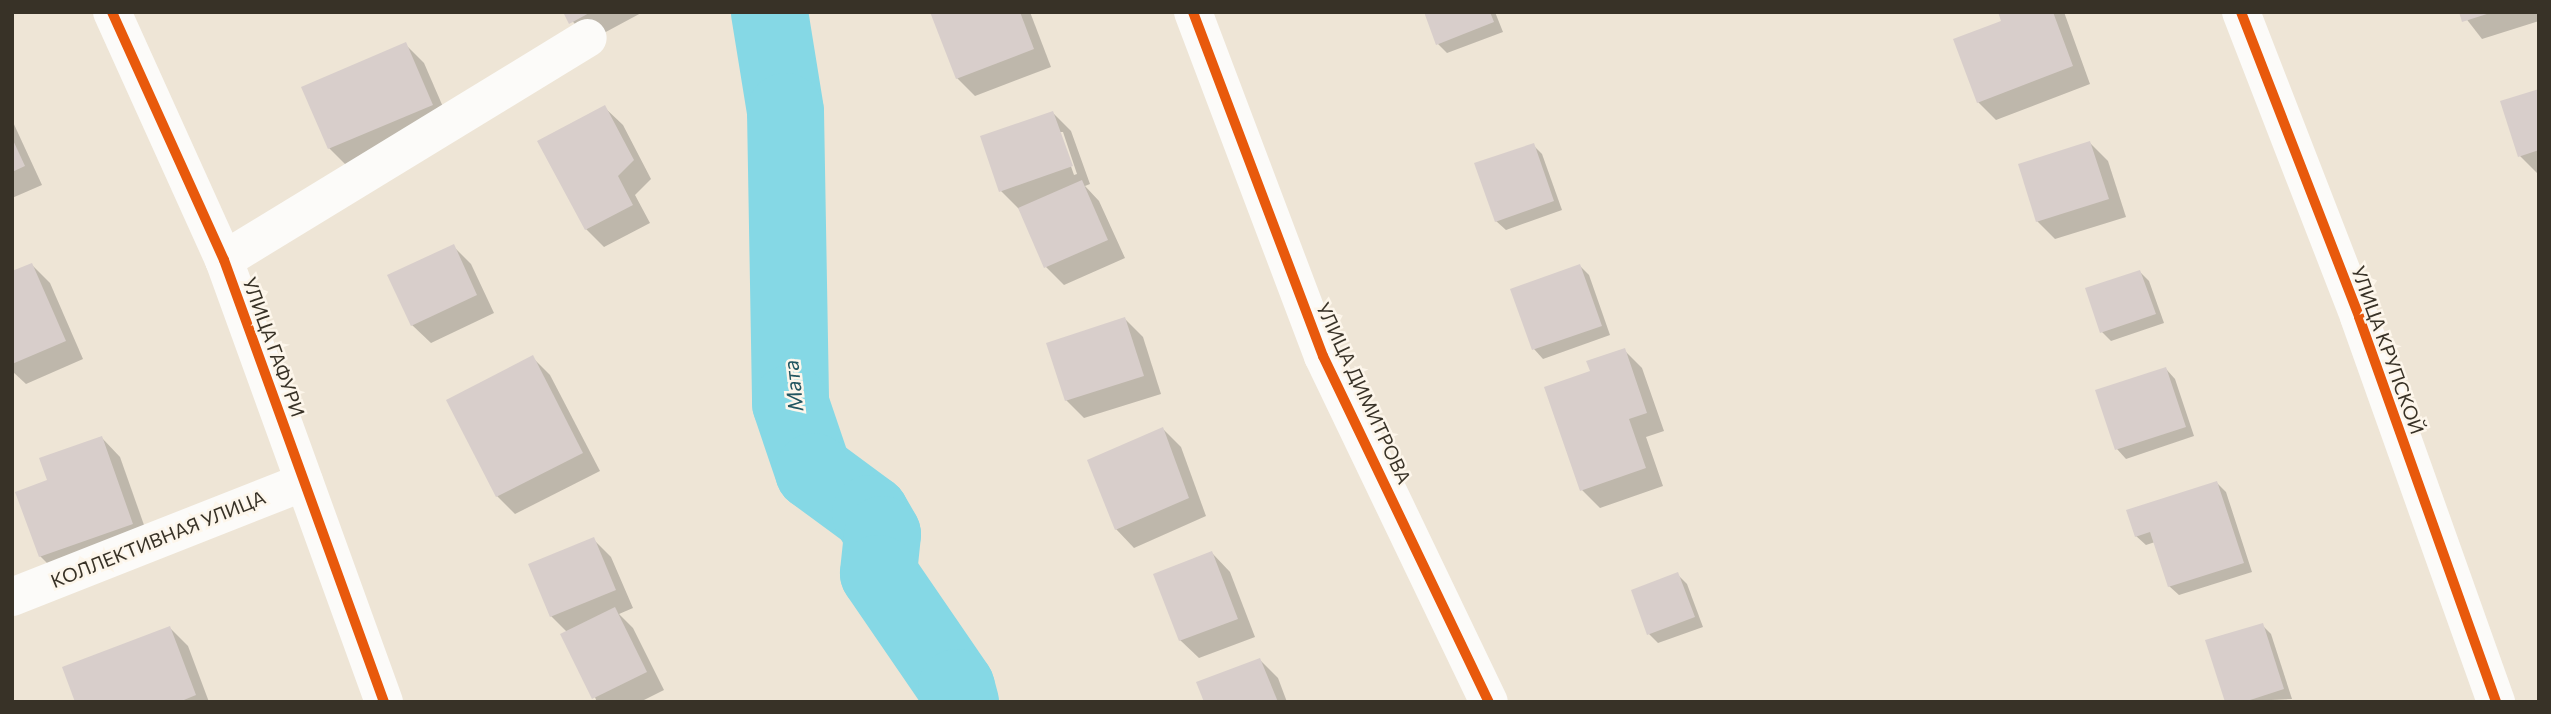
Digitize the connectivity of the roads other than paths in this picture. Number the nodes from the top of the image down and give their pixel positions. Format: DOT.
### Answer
graph roads {
  1 [pos="112,12"];
  2 [pos="1193,12"];
  3 [pos="2241,12"];
  4 [pos="587,38"];
  5 [pos="223,260"];
  6 [pos="304,482"];
  7 [pos="12,597"];
  8 [pos="384,702"];
  9 [pos="1489,702"];
  10 [pos="2496,702"];
  1 -- 5 [label="street, УЛИЦА ГАФУРИ"];
  2 -- 9 [label="street, УЛИЦА ДИМИТРОВА"];
  3 -- 10 [label="street, УЛИЦА КРУПСКОЙ"];
  4 -- 5 [label="street"];
  5 -- 6 [label="street, УЛИЦА ГАФУРИ"];
  6 -- 7 [label="street, КОЛЛЕКТИВНАЯ УЛИЦА"];
  6 -- 8 [label="street, УЛИЦА ГАФУРИ"];
}
